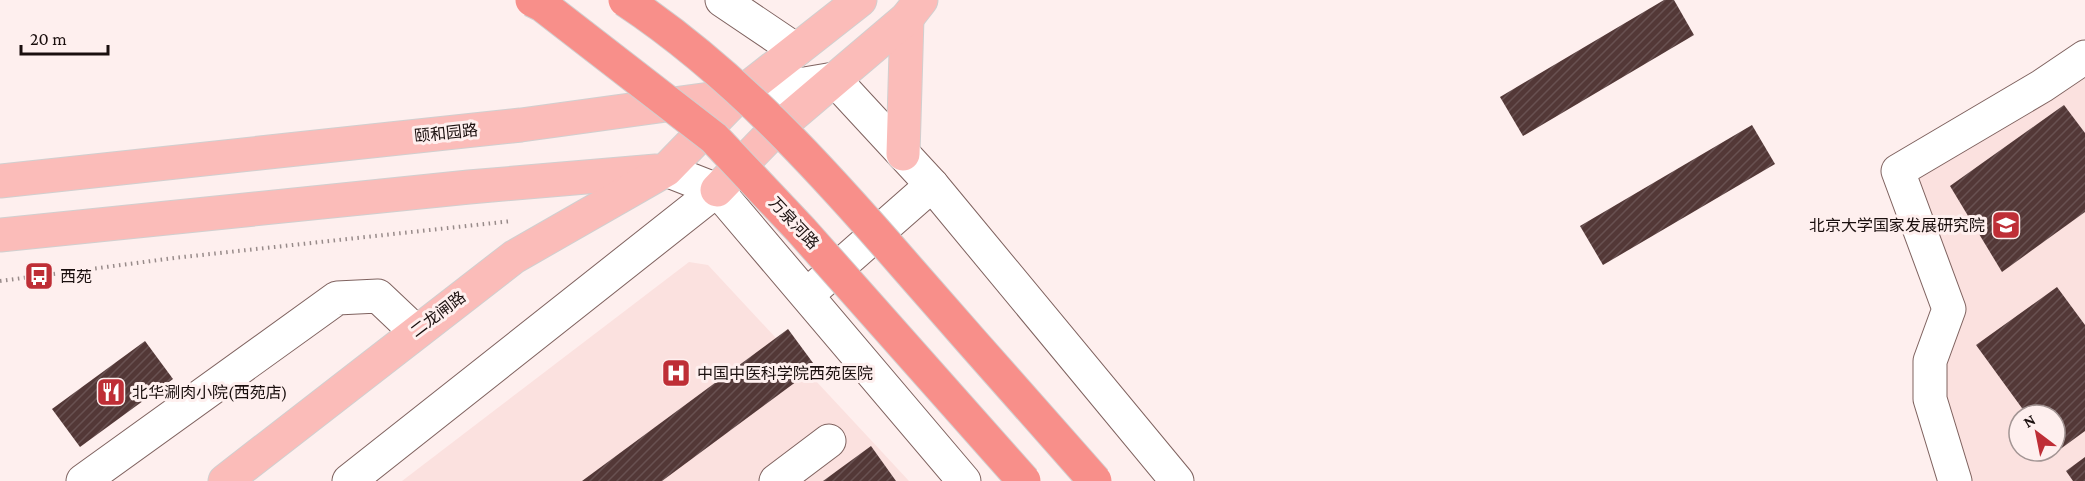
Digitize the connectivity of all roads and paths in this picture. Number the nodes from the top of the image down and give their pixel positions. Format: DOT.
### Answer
graph roads {
  1 [pos="532,0"];
  2 [pos="625,0"];
  3 [pos="722,0"];
  4 [pos="860,0"];
  5 [pos="914,9"];
  6 [pos="796,50"];
  7 [pos="2085,57"];
  8 [pos="834,78"];
  9 [pos="739,95"];
  10 [pos="774,131"];
  11 [pos="903,154"];
  12 [pos="666,170"];
  13 [pos="0,181"];
  14 [pos="932,185"];
  15 [pos="717,190"];
  16 [pos="0,235"];
  17 [pos="874,237"];
  18 [pos="807,295"];
  19 [pos="415,331"];
  20 [pos="829,441"];
  21 [pos="83,481"];
  22 [pos="225,481"];
  23 [pos="349,481"];
  24 [pos="776,481"];
  25 [pos="963,481"];
  26 [pos="1024,481"];
  27 [pos="1095,481"];
  28 [pos="1177,481"];
  29 [pos="1955,481"];
  1 -- 26 [label="highway, 万泉河路, bridge"];
  2 -- 27 [label="highway, bridge"];
  3 -- 6 [label="street"];
  4 -- 6 [label="main road"];
  5 -- 8 [label="main road"];
  5 -- 11 [label="main road"];
  6 -- 9 [label="main road"];
  7 -- 29 [label="street"];
  8 -- 9 [label="street"];
  8 -- 10 [label="main road"];
  8 -- 11 [label="street"];
  9 -- 10 [label="street"];
  9 -- 12 [label="main road, 二龙闸路"];
  9 -- 13 [label="main road, 颐和园路"];
  10 -- 15 [label="main road"];
  10 -- 17 [label="street"];
  11 -- 14 [label="street"];
  12 -- 15 [label="street"];
  12 -- 16 [label="main road"];
  12 -- 19 [label="main road, 二龙闸路"];
  14 -- 17 [label="street"];
  14 -- 28 [label="street"];
  15 -- 18 [label="street"];
  15 -- 23 [label="street"];
  17 -- 18 [label="street"];
  18 -- 25 [label="street"];
  19 -- 21 [label="street"];
  19 -- 22 [label="main road, 二龙闸路"];
  20 -- 24 [label="street"];
}
